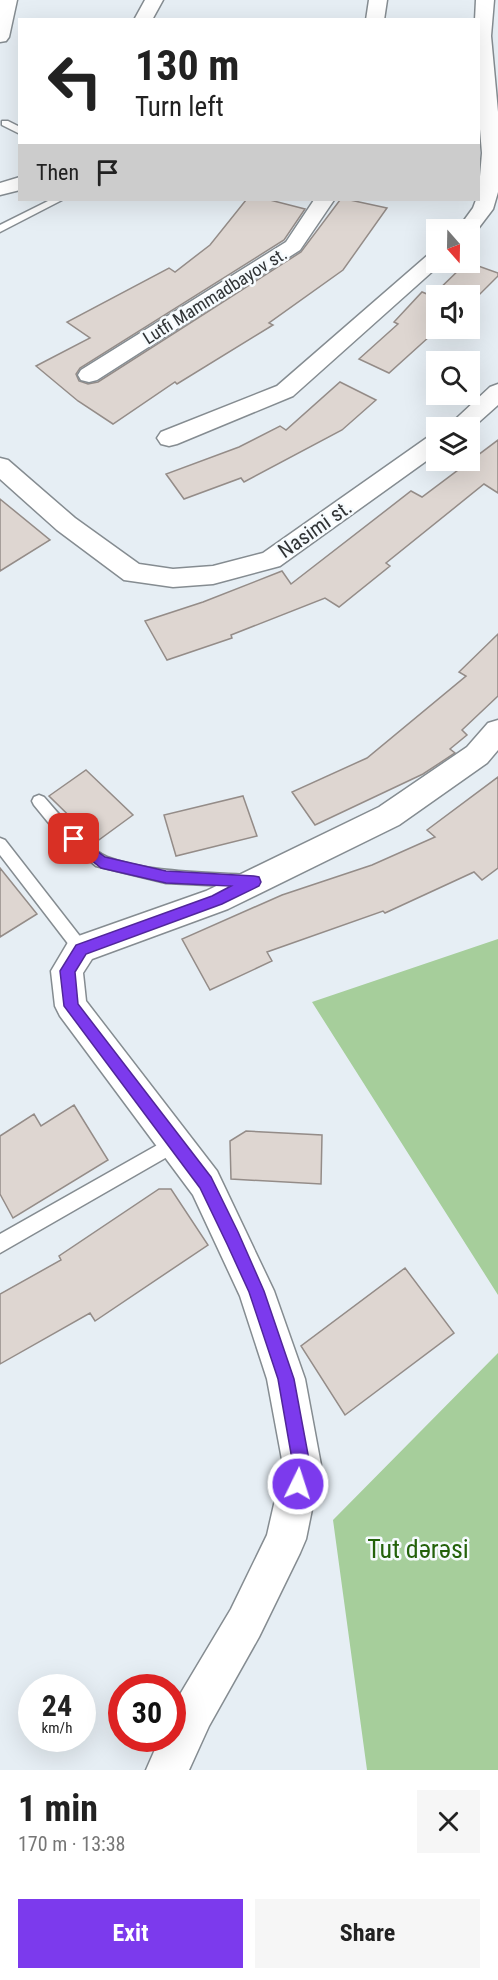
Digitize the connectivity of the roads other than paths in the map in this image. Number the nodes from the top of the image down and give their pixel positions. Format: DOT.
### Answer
graph roads {
  1 [pos="8,0"];
  2 [pos="154,0"];
  3 [pos="378,0"];
  4 [pos="485,0"];
  5 [pos="145,18"];
  6 [pos="375,18"];
  7 [pos="0,37"];
  8 [pos="5,123"];
  9 [pos="18,130"];
  10 [pos="18,184"];
  11 [pos="0,189"];
  12 [pos="55,201"];
  13 [pos="323,201"];
  14 [pos="475,219"];
  15 [pos="0,229"];
  16 [pos="426,267"];
  17 [pos="89,375"];
  18 [pos="498,392"];
  19 [pos="470,417"];
  20 [pos="169,438"];
  21 [pos="426,450"];
  22 [pos="0,466"];
  23 [pos="498,731"];
  24 [pos="39,801"];
  25 [pos="0,844"];
  26 [pos="254,882"];
  27 [pos="81,949"];
  28 [pos="175,1143"];
  29 [pos="0,1244"];
  30 [pos="167,1770"];
  1 -- 7 [label="street"];
  2 -- 5 [label="street"];
  3 -- 6 [label="street"];
  4 -- 14 [label="street"];
  8 -- 9 [label="lane"];
  10 -- 11 [label="street"];
  12 -- 15 [label="lane"];
  13 -- 17 [label="street, Lutfi Mammadbayov st."];
  16 -- 20 [label="street"];
  18 -- 19 [label="street"];
  21 -- 22 [label="street, Nasimi st."];
  23 -- 26 [label="street"];
  24 -- 26 [label="lane"];
  25 -- 27 [label="lane"];
  26 -- 27 [label="street"];
  27 -- 28 [label="street"];
  28 -- 29 [label="lane"];
  28 -- 30 [label="street"];
}
